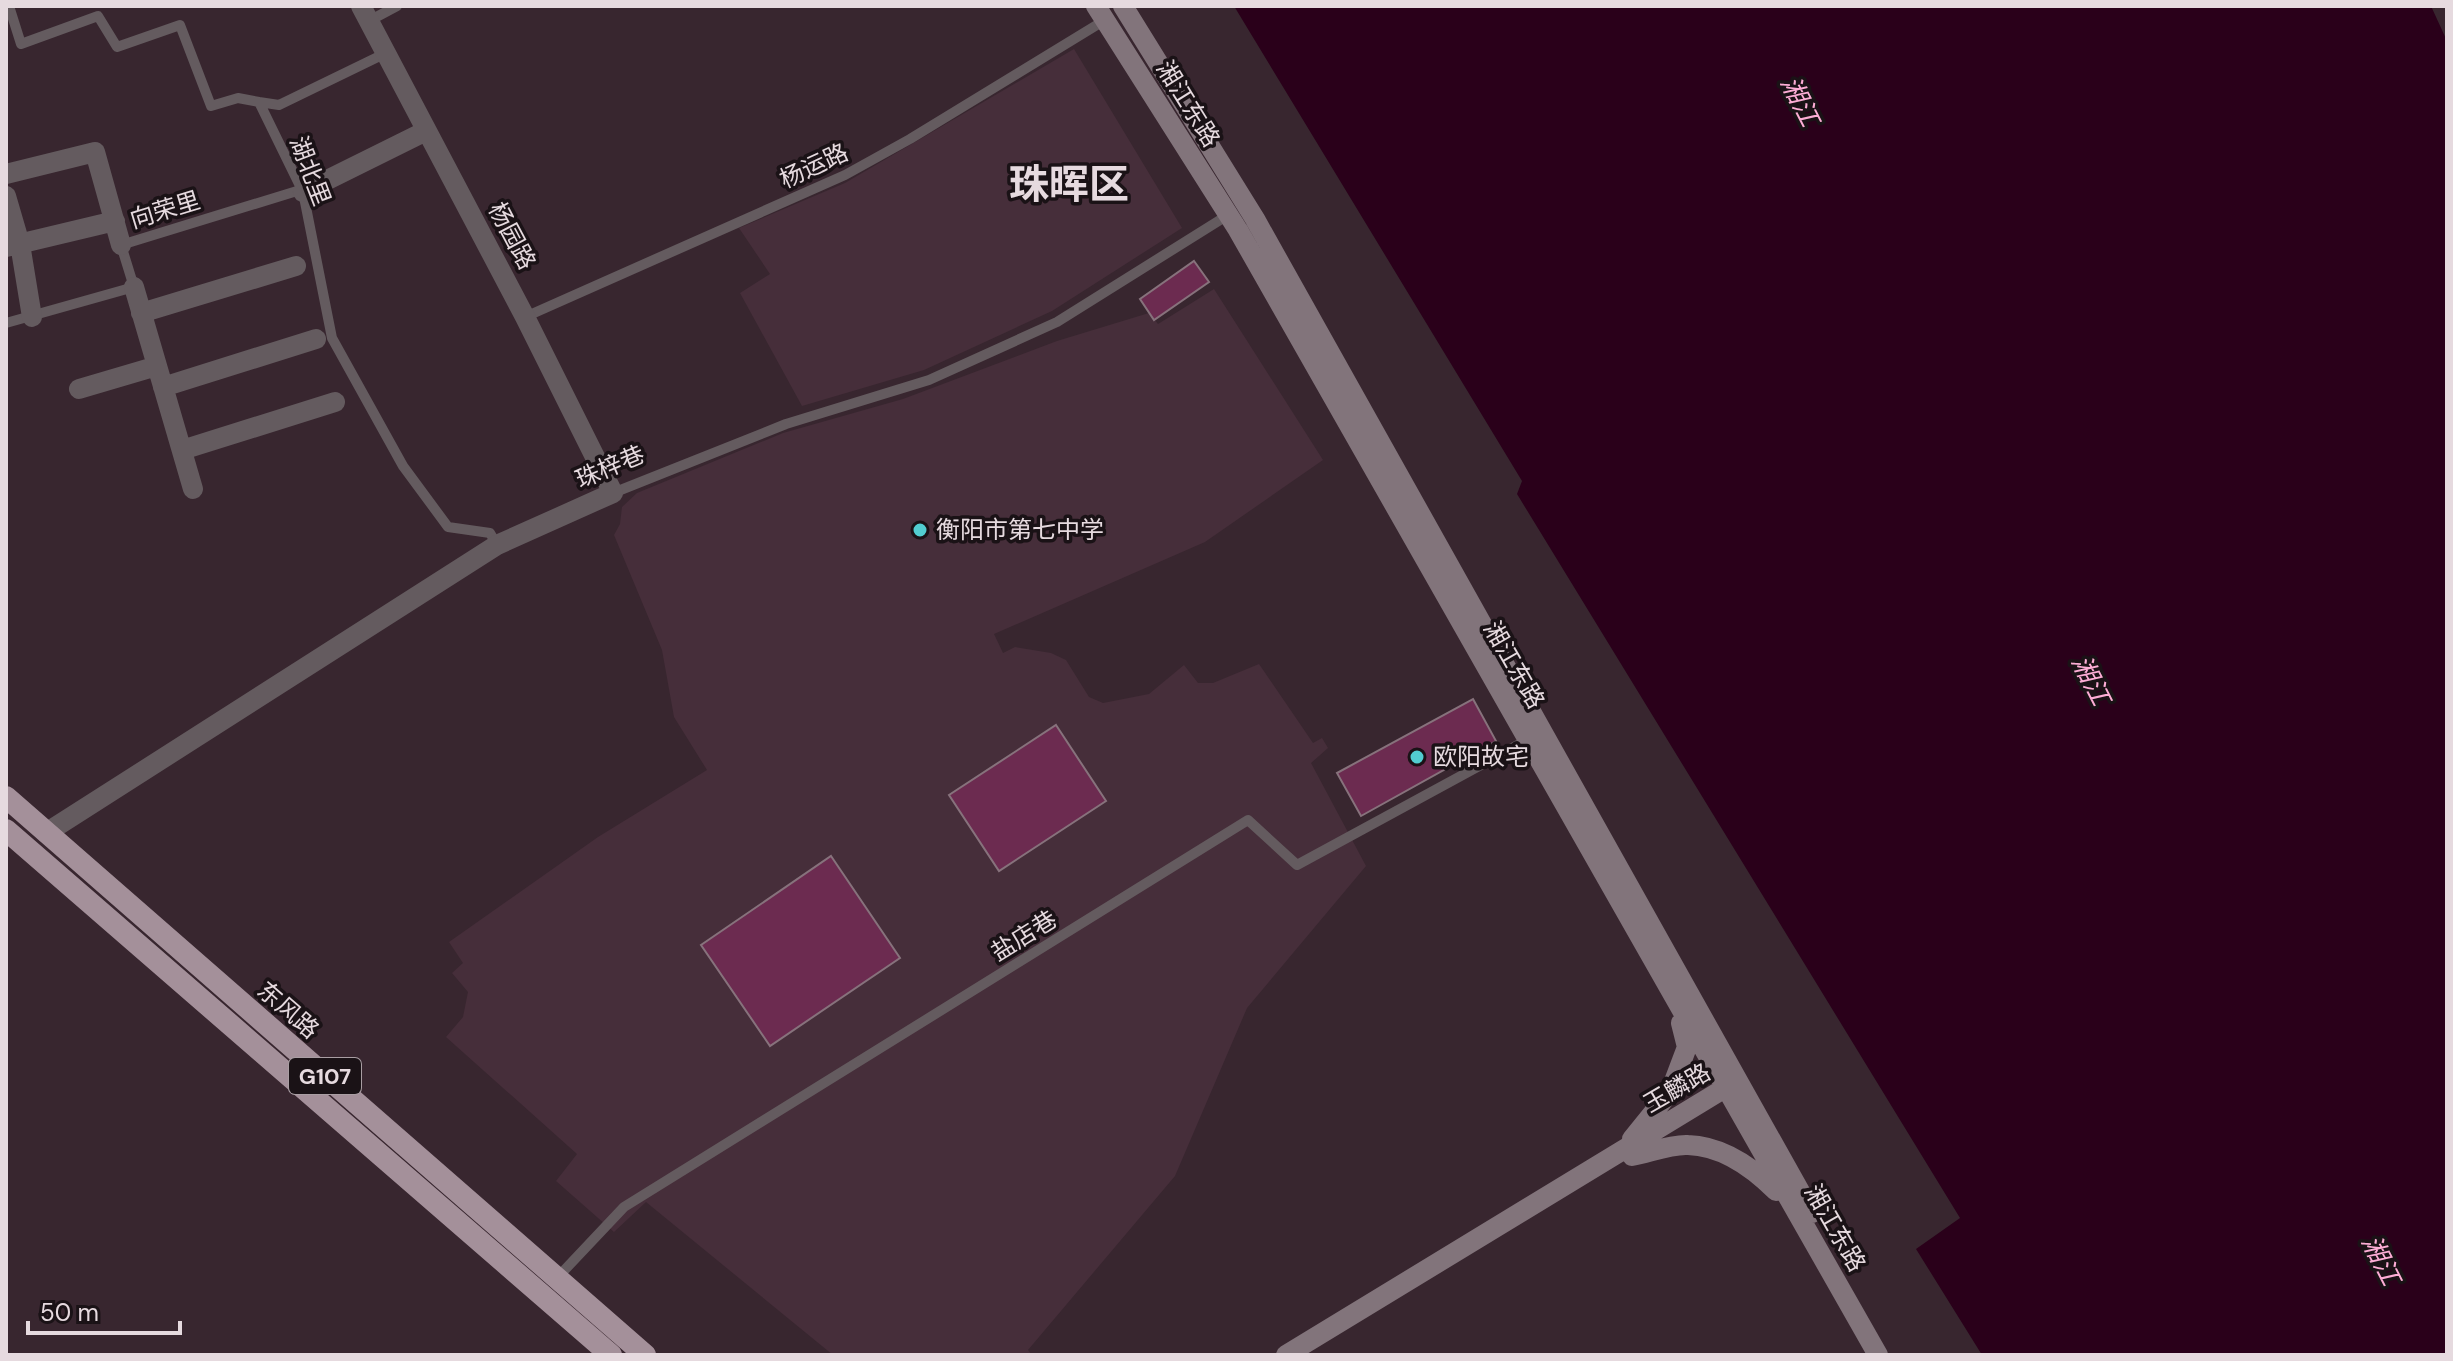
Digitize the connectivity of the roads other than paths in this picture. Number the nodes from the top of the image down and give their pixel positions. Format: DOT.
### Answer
graph roads {
  1 [pos="9,6"];
  2 [pos="397,6"];
  3 [pos="1123,6"];
  4 [pos="1101,13"];
  5 [pos="364,14"];
  6 [pos="384,54"];
  7 [pos="259,102"];
  8 [pos="426,131"];
  9 [pos="6,174"];
  10 [pos="300,191"];
  11 [pos="6,196"];
  12 [pos="1228,215"];
  13 [pos="115,221"];
  14 [pos="121,245"];
  15 [pos="13,246"];
  16 [pos="296,266"];
  17 [pos="134,287"];
  18 [pos="141,313"];
  19 [pos="32,317"];
  20 [pos="525,317"];
  21 [pos="6,323"];
  22 [pos="316,339"];
  23 [pos="157,366"];
  24 [pos="163,387"];
  25 [pos="79,389"];
  26 [pos="335,402"];
  27 [pos="182,450"];
  28 [pos="193,489"];
  29 [pos="613,493"];
  30 [pos="497,545"];
  31 [pos="1527,740"];
  32 [pos="6,797"];
  33 [pos="6,830"];
  34 [pos="46,833"];
  35 [pos="1677,1004"];
  36 [pos="1732,1089"];
  37 [pos="1628,1153"];
  38 [pos="1794,1210"];
  39 [pos="557,1278"];
  40 [pos="611,1355"];
  41 [pos="645,1355"];
  42 [pos="1286,1355"];
  43 [pos="1307,1355"];
  44 [pos="1878,1355"];
  45 [pos="1893,1355"];
  1 -- 7 [label="lane"];
  2 -- 5 [label="lane"];
  3 -- 36 [label="main road, 湘江东路"];
  4 -- 12 [label="main road, 湘江东路"];
  4 -- 20 [label="lane, 杨运路"];
  5 -- 6 [label="street, 杨园路"];
  6 -- 7 [label="lane"];
  6 -- 8 [label="street, 杨园路"];
  7 -- 10 [label="lane, 湖北里"];
  8 -- 10 [label="street"];
  8 -- 20 [label="street, 杨园路"];
  9 -- 13 [label="street"];
  10 -- 14 [label="lane, 向荣里"];
  10 -- 30 [label="lane, 湖北里"];
  11 -- 15 [label="street"];
  12 -- 29 [label="lane, 珠梓巷"];
  12 -- 31 [label="main road, 湘江东路"];
  13 -- 14 [label="street"];
  13 -- 15 [label="street"];
  14 -- 17 [label="lane, 向荣里"];
  15 -- 19 [label="street"];
  16 -- 18 [label="street"];
  17 -- 18 [label="street"];
  17 -- 19 [label="lane"];
  18 -- 23 [label="street"];
  19 -- 21 [label="lane"];
  20 -- 29 [label="street, 杨园路"];
  22 -- 24 [label="street"];
  23 -- 24 [label="street"];
  23 -- 25 [label="street"];
  24 -- 27 [label="street"];
  26 -- 27 [label="street"];
  27 -- 28 [label="street"];
  29 -- 30 [label="street, 珠梓巷"];
  30 -- 34 [label="street, 珠梓巷"];
  31 -- 35 [label="main road, 湘江东路"];
  31 -- 39 [label="lane, 盐店巷"];
  32 -- 34 [label="highway, 东风路 / G107"];
  33 -- 40 [label="highway, 东风路 / G107"];
  34 -- 39 [label="highway, 东风路 / G107"];
  35 -- 36 [label="main road, 湘江东路"];
  35 -- 37 [label="main road"];
  36 -- 37 [label="main road, 玉麟路"];
  36 -- 38 [label="main road, 湘江东路"];
  36 -- 45 [label="main road, 湘江东路"];
  37 -- 38 [label="main road"];
  37 -- 42 [label="main road, 玉麟路"];
  37 -- 43 [label="main road, 玉麟路"];
  38 -- 44 [label="main road, 湘江东路"];
  39 -- 41 [label="highway, 东风路 / G107"];
}
